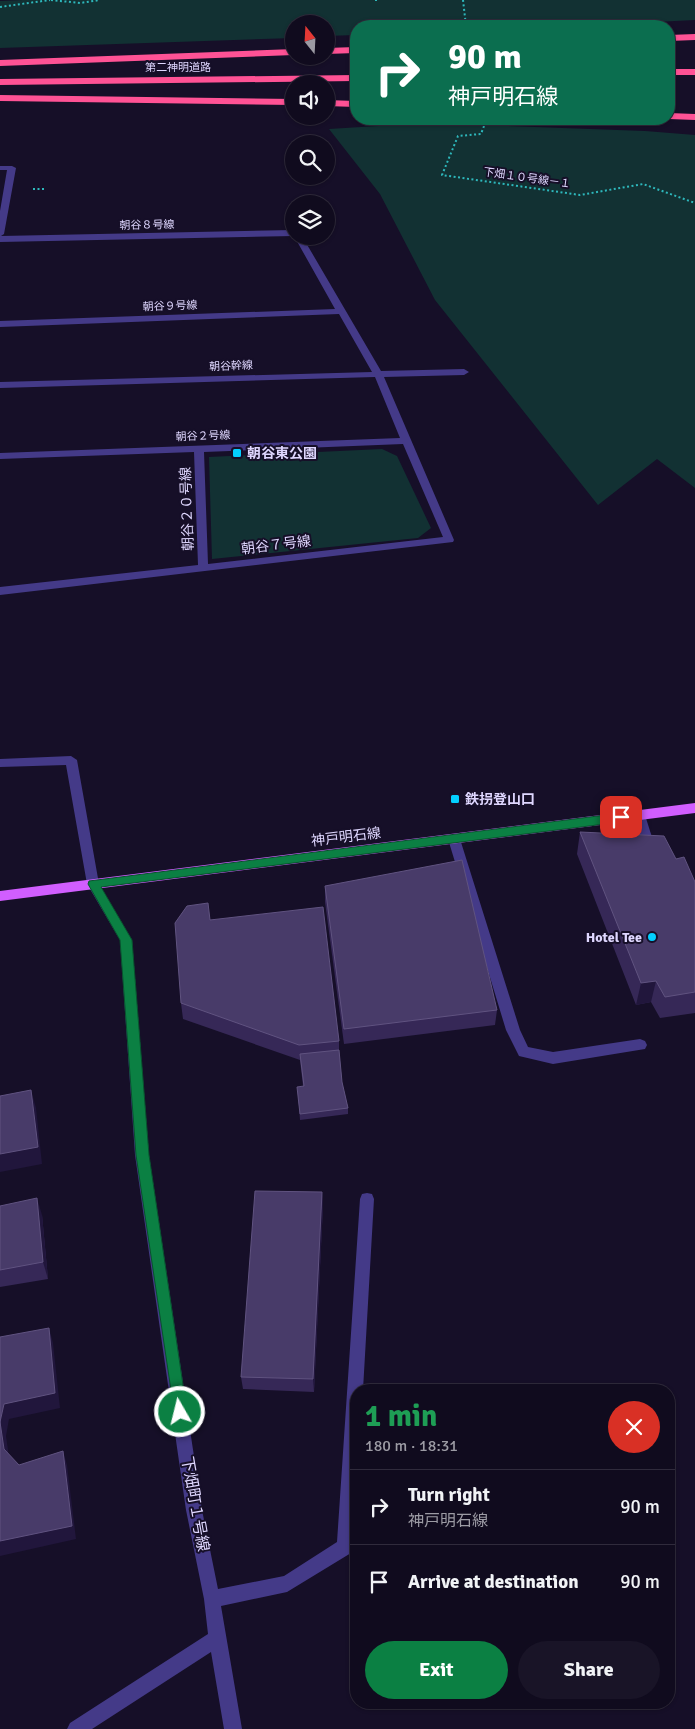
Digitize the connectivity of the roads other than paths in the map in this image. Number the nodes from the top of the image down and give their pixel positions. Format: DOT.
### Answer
graph roads {
  1 [pos="695,37"];
  2 [pos="675,38"];
  3 [pos="350,50"];
  4 [pos="335,51"];
  5 [pos="285,52"];
  6 [pos="0,64"];
  7 [pos="675,72"];
  8 [pos="695,72"];
  9 [pos="350,78"];
  10 [pos="0,82"];
  11 [pos="0,98"];
  12 [pos="285,102"];
  13 [pos="335,103"];
  14 [pos="350,104"];
  15 [pos="675,116"];
  16 [pos="695,117"];
  17 [pos="0,168"];
  18 [pos="285,233"];
  19 [pos="0,234"];
  20 [pos="0,239"];
  21 [pos="303,245"];
  22 [pos="342,311"];
  23 [pos="0,324"];
  24 [pos="464,372"];
  25 [pos="378,374"];
  26 [pos="0,385"];
  27 [pos="406,441"];
  28 [pos="199,448"];
  29 [pos="0,456"];
  30 [pos="203,568"];
  31 [pos="0,591"];
  32 [pos="0,763"];
  33 [pos="695,808"];
  34 [pos="639,815"];
  35 [pos="454,838"];
  36 [pos="653,857"];
  37 [pos="93,884"];
  38 [pos="0,896"];
  39 [pos="640,1045"];
  40 [pos="367,1198"];
  41 [pos="355,1384"];
  42 [pos="350,1468"];
  43 [pos="212,1598"];
  44 [pos="217,1638"];
  45 [pos="76,1729"];
  46 [pos="233,1729"];
  1 -- 2 [label="highway"];
  3 -- 4 [label="highway"];
  5 -- 6 [label="highway, 第二神明道路"];
  7 -- 8 [label="highway"];
  9 -- 10 [label="highway, 第二神明道路"];
  11 -- 12 [label="highway"];
  13 -- 14 [label="highway"];
  15 -- 16 [label="highway"];
  17 -- 19 [label="street"];
  18 -- 20 [label="street, 朝谷８号線"];
  21 -- 22 [label="street"];
  22 -- 23 [label="street, 朝谷９号線"];
  22 -- 25 [label="street"];
  24 -- 25 [label="street, 朝谷幹線"];
  25 -- 26 [label="street, 朝谷幹線"];
  25 -- 27 [label="street"];
  27 -- 28 [label="street, 朝谷２号線"];
  27 -- 30 [label="street, 朝谷７号線"];
  28 -- 29 [label="street, 朝谷２号線"];
  28 -- 30 [label="street, 朝谷２０号線"];
  30 -- 31 [label="street, 朝谷７号線"];
  32 -- 37 [label="street"];
  33 -- 34 [label="main road, 神戸明石線"];
  34 -- 35 [label="main road, 神戸明石線"];
  34 -- 36 [label="street"];
  35 -- 37 [label="main road, 神戸明石線"];
  35 -- 39 [label="street"];
  37 -- 38 [label="main road, 神戸明石線"];
  37 -- 43 [label="street, 下畑町１号線"];
  40 -- 41 [label="street"];
  42 -- 43 [label="street"];
  43 -- 44 [label="street, 下畑町１号線"];
  44 -- 45 [label="street"];
  44 -- 46 [label="street, 下畑町１号線"];
}
